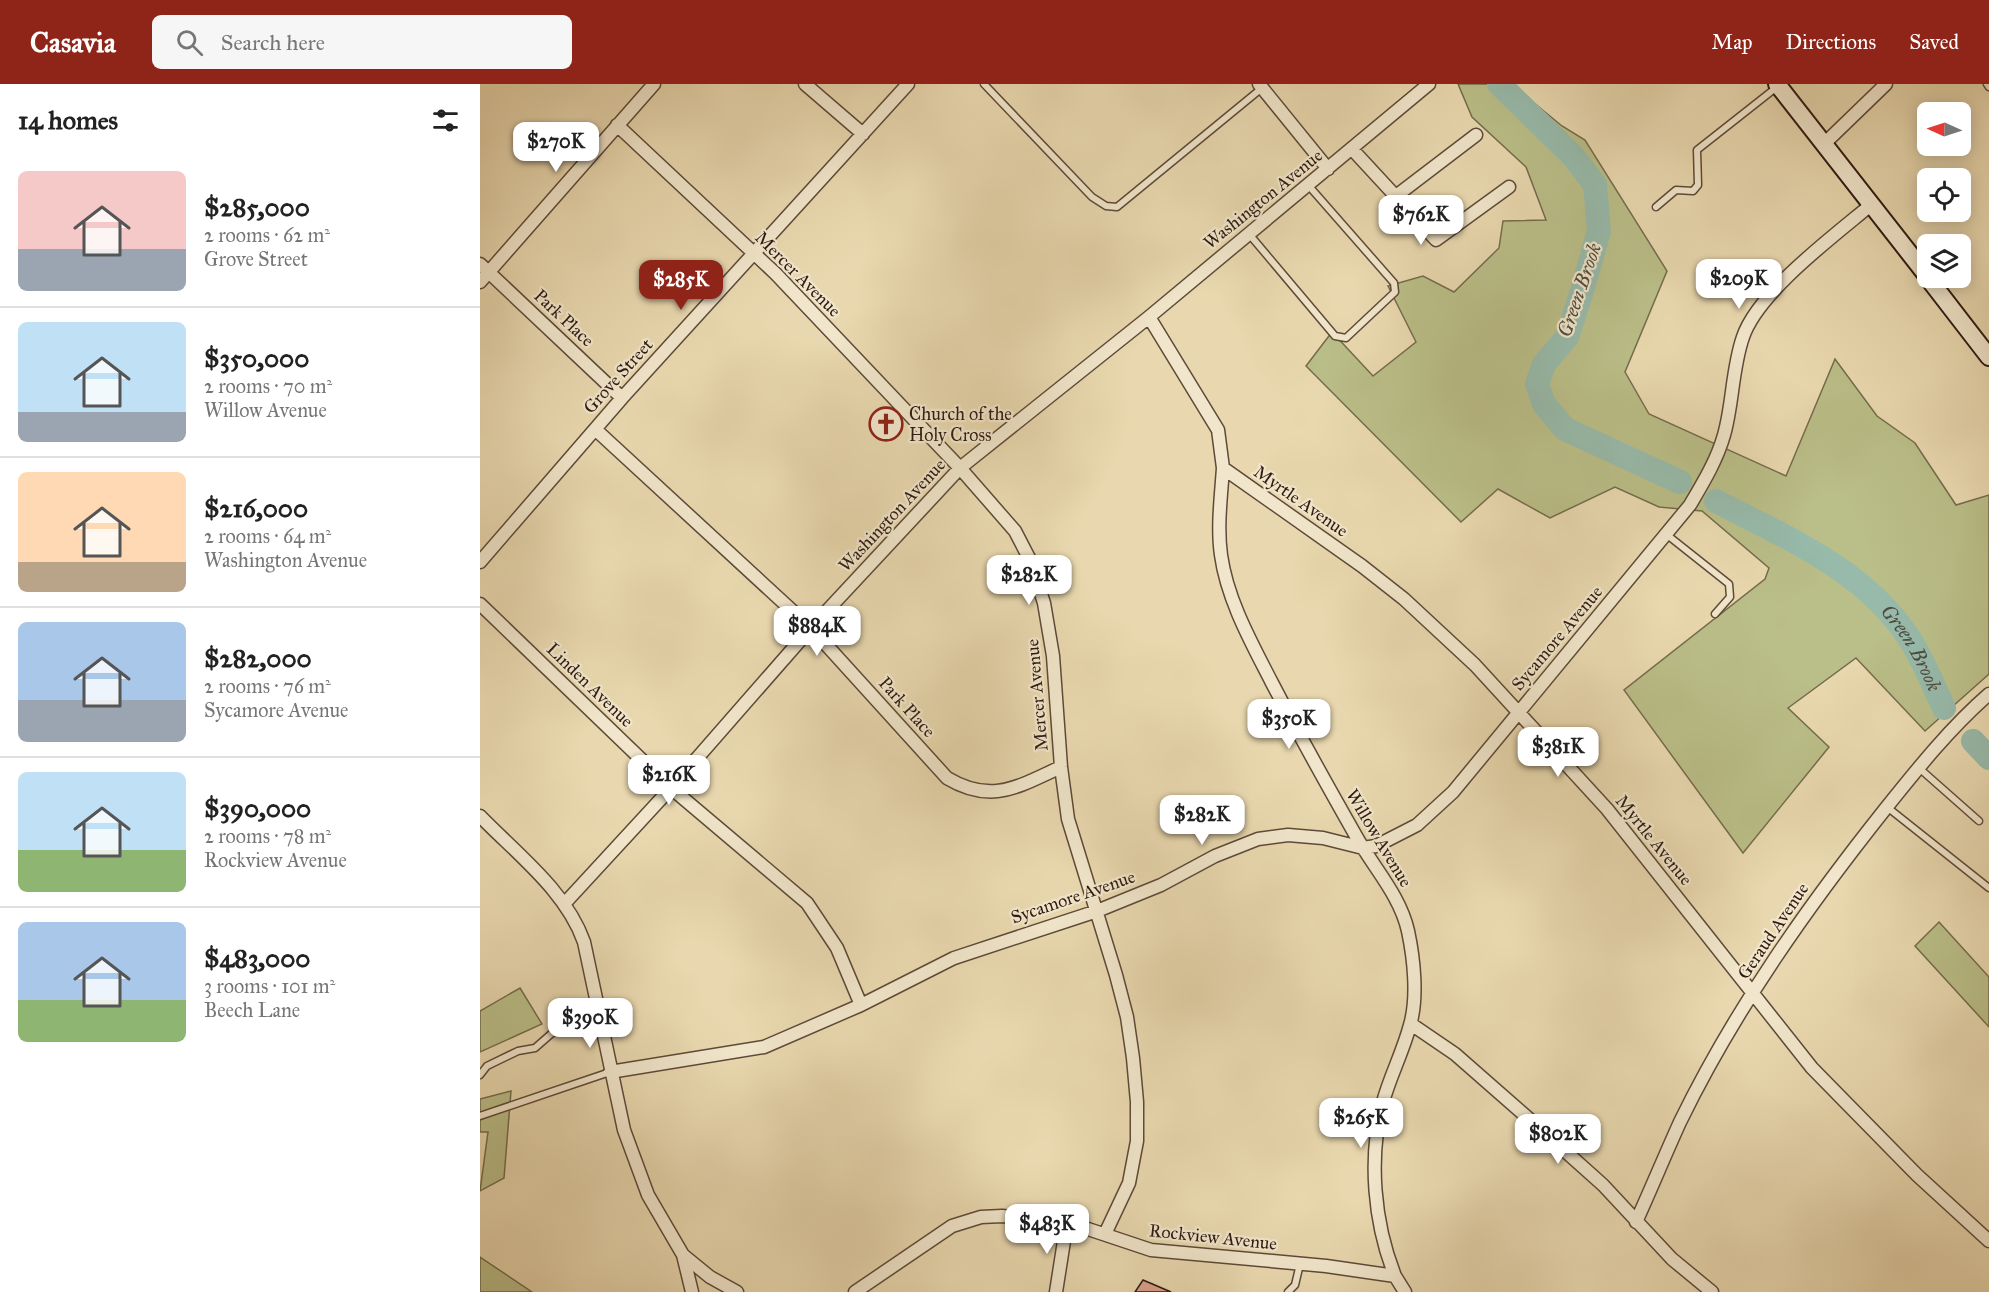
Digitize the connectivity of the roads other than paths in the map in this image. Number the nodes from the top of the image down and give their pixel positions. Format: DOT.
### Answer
graph roads {
  1 [pos="654,84"];
  2 [pos="806,84"];
  3 [pos="908,84"];
  4 [pos="984,84"];
  5 [pos="1429,84"];
  6 [pos="1886,84"];
  7 [pos="1778,85"];
  8 [pos="1260,86"];
  9 [pos="617,125"];
  10 [pos="862,134"];
  11 [pos="1476,135"];
  12 [pos="1825,143"];
  13 [pos="1352,149"];
  14 [pos="1328,169"];
  15 [pos="1308,185"];
  16 [pos="1509,187"];
  17 [pos="1396,196"];
  18 [pos="1872,204"];
  19 [pos="1656,207"];
  20 [pos="1249,234"];
  21 [pos="754,254"];
  22 [pos="1917,263"];
  23 [pos="484,268"];
  24 [pos="480,282"];
  25 [pos="1936,288"];
  26 [pos="1149,316"];
  27 [pos="1989,357"];
  28 [pos="622,398"];
  29 [pos="595,429"];
  30 [pos="960,468"];
  31 [pos="1223,468"];
  32 [pos="1666,534"];
  33 [pos="480,562"];
  34 [pos="480,604"];
  35 [pos="1715,614"];
  36 [pos="811,628"];
  37 [pos="1989,694"];
  38 [pos="1518,713"];
  39 [pos="1061,767"];
  40 [pos="1919,768"];
  41 [pos="671,788"];
  42 [pos="1887,807"];
  43 [pos="480,816"];
  44 [pos="1979,821"];
  45 [pos="1363,848"];
  46 [pos="1989,888"];
  47 [pos="565,903"];
  48 [pos="1097,911"];
  49 [pos="1753,994"];
  50 [pos="861,1005"];
  51 [pos="598,1010"];
  52 [pos="1411,1024"];
  53 [pos="610,1072"];
  54 [pos="480,1075"];
  55 [pos="480,1116"];
  56 [pos="1066,1222"];
  57 [pos="1636,1222"];
  58 [pos="1105,1234"];
  59 [pos="1989,1241"];
  60 [pos="683,1255"];
  61 [pos="1301,1264"];
  62 [pos="1395,1276"];
  63 [pos="692,1292"];
  64 [pos="737,1292"];
  65 [pos="855,1292"];
  66 [pos="1056,1292"];
  67 [pos="1288,1292"];
  68 [pos="1405,1292"];
  69 [pos="1712,1292"];
  1 -- 9 [label="street"];
  2 -- 10 [label="street"];
  3 -- 10 [label="street, Grove Street"];
  4 -- 8 [label="lane"];
  5 -- 13 [label="street, Washington Avenue"];
  6 -- 12 [label="street"];
  7 -- 12 [label="street"];
  7 -- 19 [label="lane"];
  8 -- 14 [label="street"];
  9 -- 21 [label="street, Mercer Avenue"];
  9 -- 23 [label="street"];
  10 -- 21 [label="street, Grove Street"];
  11 -- 17 [label="street"];
  12 -- 18 [label="street"];
  13 -- 14 [label="street, Washington Avenue"];
  13 -- 17 [label="street"];
  14 -- 15 [label="street, Washington Avenue"];
  15 -- 20 [label="street, Washington Avenue"];
  15 -- 20 [label="lane"];
  16 -- 17 [label="street"];
  18 -- 22 [label="street"];
  18 -- 32 [label="street, Sycamore Avenue"];
  20 -- 26 [label="street, Washington Avenue"];
  21 -- 28 [label="street, Grove Street"];
  21 -- 30 [label="street, Mercer Avenue"];
  23 -- 24 [label="street"];
  23 -- 28 [label="street, Park Place"];
  25 -- 27 [label="street"];
  26 -- 30 [label="street, Washington Avenue"];
  26 -- 31 [label="street"];
  28 -- 29 [label="street, Grove Street"];
  29 -- 33 [label="street, Grove Street"];
  29 -- 36 [label="street, Park Place"];
  30 -- 36 [label="street, Washington Avenue"];
  30 -- 39 [label="street, Mercer Avenue"];
  31 -- 38 [label="street, Myrtle Avenue"];
  31 -- 45 [label="street, Willow Avenue"];
  32 -- 35 [label="lane"];
  32 -- 38 [label="street, Sycamore Avenue"];
  34 -- 41 [label="street, Linden Avenue"];
  36 -- 39 [label="street, Park Place"];
  36 -- 41 [label="street, Washington Avenue"];
  37 -- 40 [label="street, Geraud Avenue"];
  38 -- 45 [label="street, Sycamore Avenue"];
  38 -- 49 [label="street, Myrtle Avenue"];
  39 -- 48 [label="street, Mercer Avenue"];
  40 -- 42 [label="street, Geraud Avenue"];
  40 -- 44 [label="lane"];
  41 -- 47 [label="street, Washington Avenue"];
  41 -- 50 [label="street, Linden Avenue"];
  42 -- 46 [label="lane"];
  42 -- 49 [label="street, Geraud Avenue"];
  43 -- 47 [label="street"];
  45 -- 48 [label="street, Sycamore Avenue"];
  45 -- 52 [label="street, Willow Avenue"];
  47 -- 51 [label="street"];
  48 -- 50 [label="street, Sycamore Avenue"];
  48 -- 58 [label="street, Mercer Avenue"];
  49 -- 57 [label="street, Geraud Avenue"];
  49 -- 59 [label="street, Myrtle Avenue"];
  50 -- 53 [label="street, Sycamore Avenue"];
  51 -- 53 [label="street"];
  51 -- 54 [label="lane"];
  52 -- 57 [label="street"];
  52 -- 62 [label="street, Willow Avenue"];
  53 -- 55 [label="lane"];
  53 -- 60 [label="street"];
  56 -- 58 [label="street, Rockview Avenue"];
  56 -- 65 [label="street, Rockview Avenue"];
  56 -- 66 [label="street"];
  57 -- 69 [label="street"];
  58 -- 61 [label="street, Rockview Avenue"];
  60 -- 63 [label="street"];
  60 -- 64 [label="street"];
  61 -- 62 [label="street, Rockview Avenue"];
  61 -- 67 [label="lane"];
  62 -- 68 [label="street"];
}
